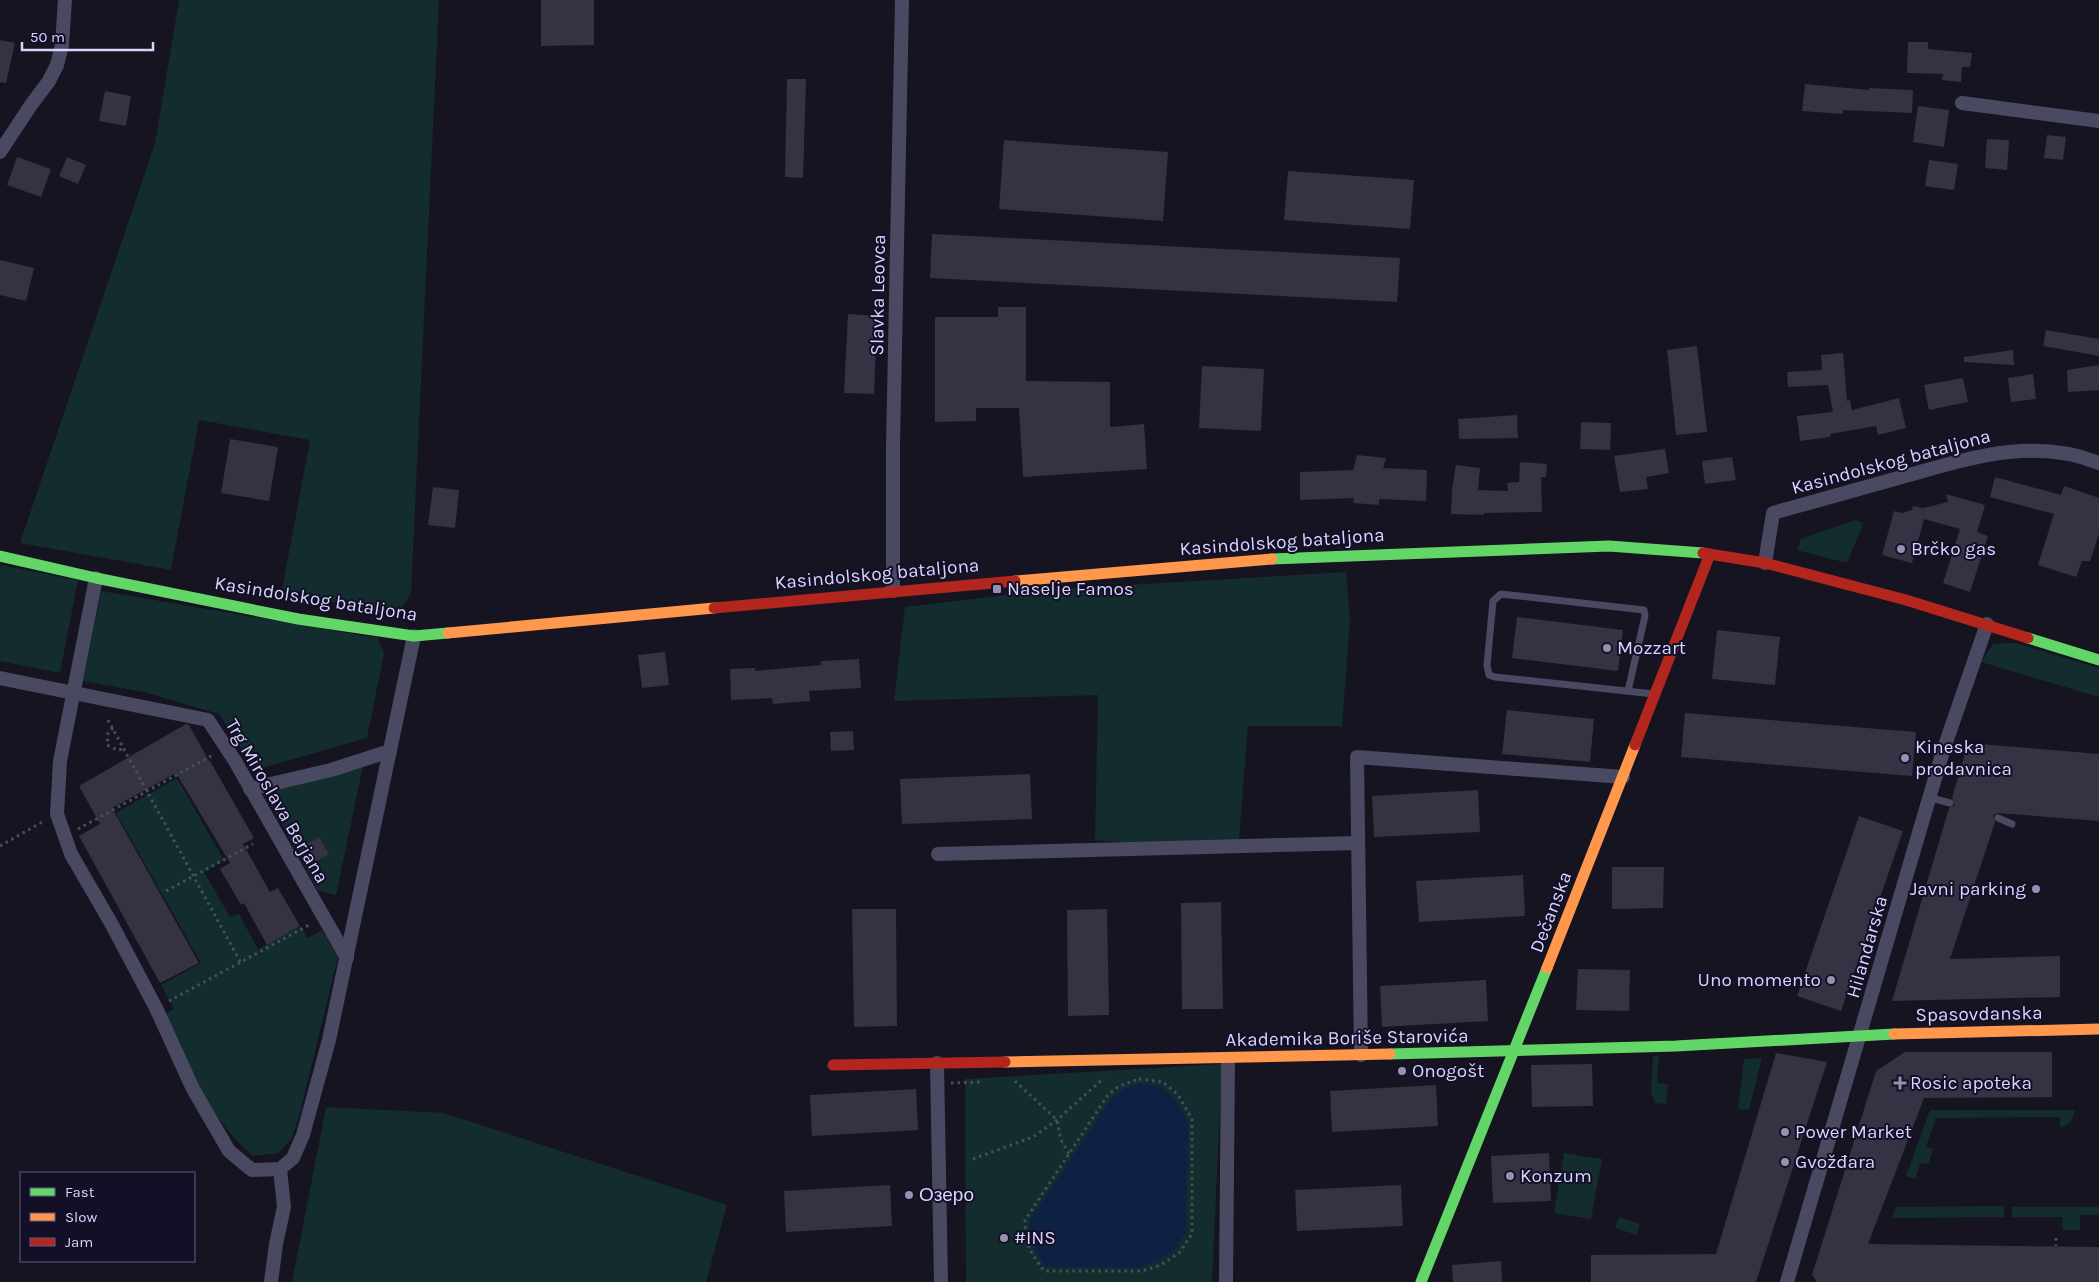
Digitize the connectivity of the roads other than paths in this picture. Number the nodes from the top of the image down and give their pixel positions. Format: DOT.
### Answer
graph roads {
  1 [pos="65,0"];
  2 [pos="902,0"];
  3 [pos="1962,103"];
  4 [pos="2099,121"];
  5 [pos="0,152"];
  6 [pos="2099,463"];
  7 [pos="1710,554"];
  8 [pos="0,556"];
  9 [pos="1765,563"];
  10 [pos="96,578"];
  11 [pos="893,591"];
  12 [pos="1987,624"];
  13 [pos="414,636"];
  14 [pos="2099,660"];
  15 [pos="0,678"];
  16 [pos="1628,691"];
  17 [pos="73,692"];
  18 [pos="1655,694"];
  19 [pos="390,751"];
  20 [pos="1623,777"];
  21 [pos="250,789"];
  22 [pos="1931,798"];
  23 [pos="1950,803"];
  24 [pos="1998,818"];
  25 [pos="2012,824"];
  26 [pos="1358,843"];
  27 [pos="938,854"];
  28 [pos="347,958"];
  29 [pos="2099,1029"];
  30 [pos="1860,1035"];
  31 [pos="1515,1051"];
  32 [pos="1361,1055"];
  33 [pos="1228,1058"];
  34 [pos="937,1064"];
  35 [pos="833,1065"];
  36 [pos="280,1169"];
  37 [pos="270,1282"];
  38 [pos="941,1282"];
  39 [pos="1226,1282"];
  40 [pos="1421,1282"];
  41 [pos="1787,1282"];
  1 -- 5 [label="street"];
  2 -- 11 [label="street, Slavka Leovca"];
  3 -- 4 [label="street"];
  6 -- 9 [label="street, Kasindolskog bataljona"];
  7 -- 9 [label="street, Kasindolskog bataljona"];
  7 -- 11 [label="street, Kasindolskog bataljona"];
  7 -- 18 [label="street, Dečanska"];
  8 -- 10 [label="street, Kasindolskog bataljona"];
  9 -- 12 [label="street, Kasindolskog bataljona"];
  10 -- 13 [label="street, Kasindolskog bataljona"];
  10 -- 17 [label="street"];
  11 -- 13 [label="street, Kasindolskog bataljona"];
  12 -- 14 [label="street, Kasindolskog bataljona"];
  12 -- 22 [label="street, Hilandarska"];
  13 -- 19 [label="street"];
  15 -- 17 [label="street, Trg Miroslava Berjana"];
  16 -- 16 [label="lane"];
  16 -- 18 [label="lane"];
  17 -- 21 [label="street, Trg Miroslava Berjana"];
  17 -- 36 [label="street"];
  18 -- 20 [label="street, Dečanska"];
  19 -- 21 [label="street"];
  19 -- 28 [label="street"];
  20 -- 26 [label="street"];
  20 -- 31 [label="street, Dečanska"];
  21 -- 28 [label="street, Trg Miroslava Berjana"];
  22 -- 23 [label="lane"];
  22 -- 30 [label="street, Hilandarska"];
  24 -- 25 [label="lane"];
  26 -- 27 [label="street"];
  26 -- 32 [label="street"];
  28 -- 36 [label="street"];
  29 -- 30 [label="street, Spasovdanska"];
  30 -- 31 [label="street, Akademika Boriše Starovića"];
  30 -- 41 [label="street, Hilandarska"];
  31 -- 32 [label="street, Akademika Boriše Starovića"];
  31 -- 40 [label="street, Dečanska"];
  32 -- 33 [label="street, Akademika Boriše Starovića"];
  33 -- 34 [label="street, Akademika Boriše Starovića"];
  33 -- 39 [label="street"];
  34 -- 35 [label="street, Akademika Boriše Starovića"];
  34 -- 38 [label="street"];
  36 -- 37 [label="street"];
}
